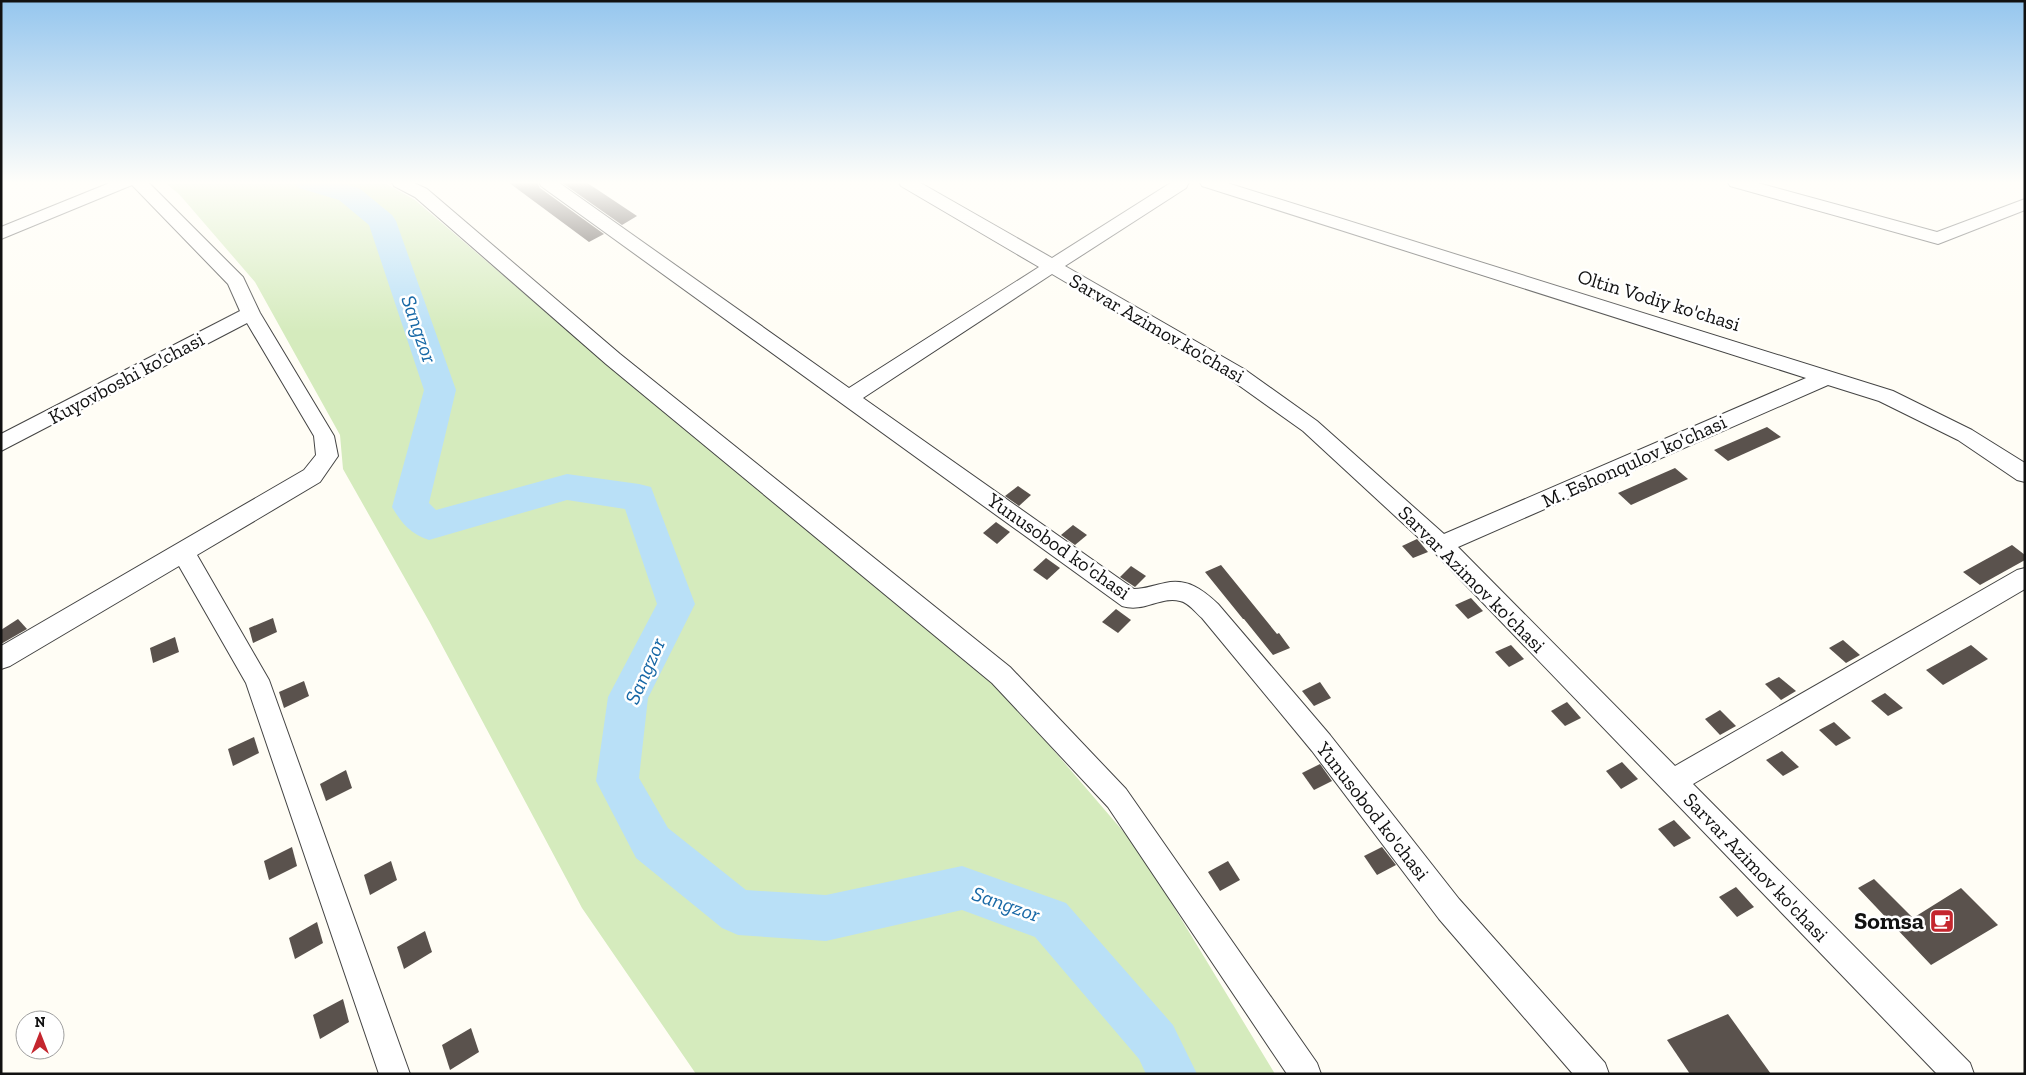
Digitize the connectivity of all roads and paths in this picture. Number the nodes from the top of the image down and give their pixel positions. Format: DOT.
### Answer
graph roads {
  1 [pos="188,232"];
  2 [pos="466,232"];
  3 [pos="618,232"];
  4 [pos="993,232"];
  5 [pos="1106,232"];
  6 [pos="1367,232"];
  7 [pos="1920,232"];
  8 [pos="1954,232"];
  9 [pos="1053,267"];
  10 [pos="250,313"];
  11 [pos="1827,377"];
  12 [pos="849,396"];
  13 [pos="1,443"];
  14 [pos="2025,474"];
  15 [pos="1441,545"];
  16 [pos="183,552"];
  17 [pos="2025,577"];
  18 [pos="1,659"];
  19 [pos="1672,782"];
  20 [pos="395,1074"];
  21 [pos="1306,1074"];
  22 [pos="1594,1074"];
  23 [pos="1959,1074"];
  1 -- 10 [label="street"];
  2 -- 21 [label="street"];
  3 -- 12 [label="street, Yunusobod ko'chasi"];
  4 -- 9 [label="street, Sarvar Azimov ko'chasi"];
  5 -- 9 [label="street"];
  6 -- 11 [label="street, Oltin Vodiy ko'chasi"];
  7 -- 8 [label="street"];
  9 -- 12 [label="street"];
  9 -- 15 [label="street, Sarvar Azimov ko'chasi"];
  10 -- 13 [label="street, Kuyovboshi ko'chasi"];
  10 -- 16 [label="street"];
  11 -- 14 [label="street, Oltin Vodiy ko'chasi"];
  11 -- 15 [label="street, M. Eshonqulov ko'chasi"];
  12 -- 22 [label="street, Yunusobod ko'chasi"];
  15 -- 19 [label="street, Sarvar Azimov ko'chasi"];
  16 -- 18 [label="street"];
  16 -- 20 [label="street"];
  17 -- 19 [label="street"];
  19 -- 23 [label="street, Sarvar Azimov ko'chasi"];
}
